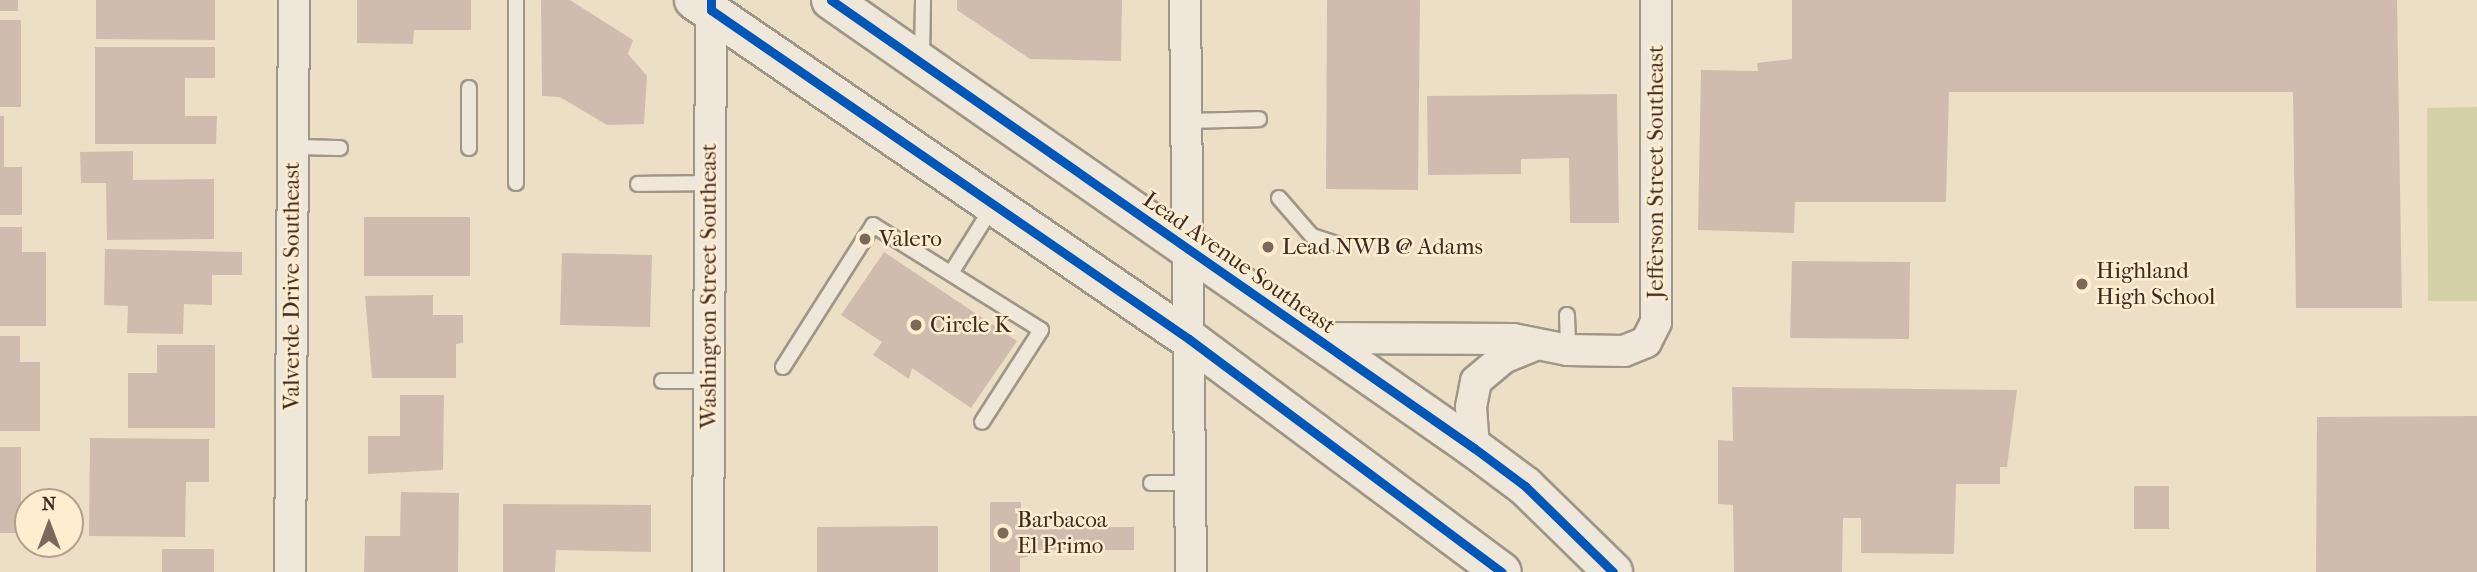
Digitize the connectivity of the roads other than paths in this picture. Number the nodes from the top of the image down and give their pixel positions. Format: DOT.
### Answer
graph roads {
  1 [pos="294,0"];
  2 [pos="516,0"];
  3 [pos="831,0"];
  4 [pos="923,0"];
  5 [pos="1185,0"];
  6 [pos="1656,0"];
  7 [pos="705,3"];
  8 [pos="922,64"];
  9 [pos="469,88"];
  10 [pos="1259,118"];
  11 [pos="1185,121"];
  12 [pos="293,147"];
  13 [pos="340,148"];
  14 [pos="469,148"];
  15 [pos="516,183"];
  16 [pos="710,183"];
  17 [pos="638,184"];
  18 [pos="1279,198"];
  19 [pos="994,205"];
  20 [pos="1339,245"];
  21 [pos="1189,251"];
  22 [pos="951,273"];
  23 [pos="1567,315"];
  24 [pos="1312,338"];
  25 [pos="1189,339"];
  26 [pos="1536,345"];
  27 [pos="1568,350"];
  28 [pos="783,367"];
  29 [pos="662,381"];
  30 [pos="708,381"];
  31 [pos="982,422"];
  32 [pos="1474,448"];
  33 [pos="1151,483"];
  34 [pos="1190,483"];
  35 [pos="290,572"];
  36 [pos="708,572"];
  37 [pos="1191,572"];
  38 [pos="1502,572"];
  39 [pos="1613,572"];
  1 -- 12 [label="street, Valverde Drive Southeast"];
  2 -- 15 [label="lane"];
  3 -- 8 [label="main road, Lead Avenue Southeast"];
  4 -- 8 [label="lane"];
  5 -- 11 [label="street"];
  6 -- 27 [label="street, Jefferson Street Southeast"];
  7 -- 16 [label="street, Washington Street Southeast"];
  7 -- 19 [label="main road"];
  8 -- 21 [label="main road, Lead Avenue Southeast"];
  9 -- 14 [label="lane"];
  10 -- 11 [label="lane"];
  11 -- 21 [label="street"];
  12 -- 13 [label="lane"];
  12 -- 35 [label="street, Valverde Drive Southeast"];
  16 -- 17 [label="lane"];
  16 -- 30 [label="street, Washington Street Southeast"];
  18 -- 20 [label="lane"];
  19 -- 22 [label="lane"];
  19 -- 25 [label="main road"];
  21 -- 24 [label="main road, Lead Avenue Southeast"];
  21 -- 25 [label="street"];
  22 -- 28 [label="lane"];
  22 -- 31 [label="lane"];
  23 -- 27 [label="lane"];
  24 -- 26 [label="street"];
  24 -- 32 [label="main road, Lead Avenue Southeast"];
  25 -- 34 [label="street"];
  25 -- 38 [label="main road"];
  26 -- 27 [label="street"];
  26 -- 32 [label="street"];
  29 -- 30 [label="lane"];
  30 -- 36 [label="street, Washington Street Southeast"];
  32 -- 39 [label="main road, Lead Avenue Southeast"];
  33 -- 34 [label="lane"];
  34 -- 37 [label="street"];
}
